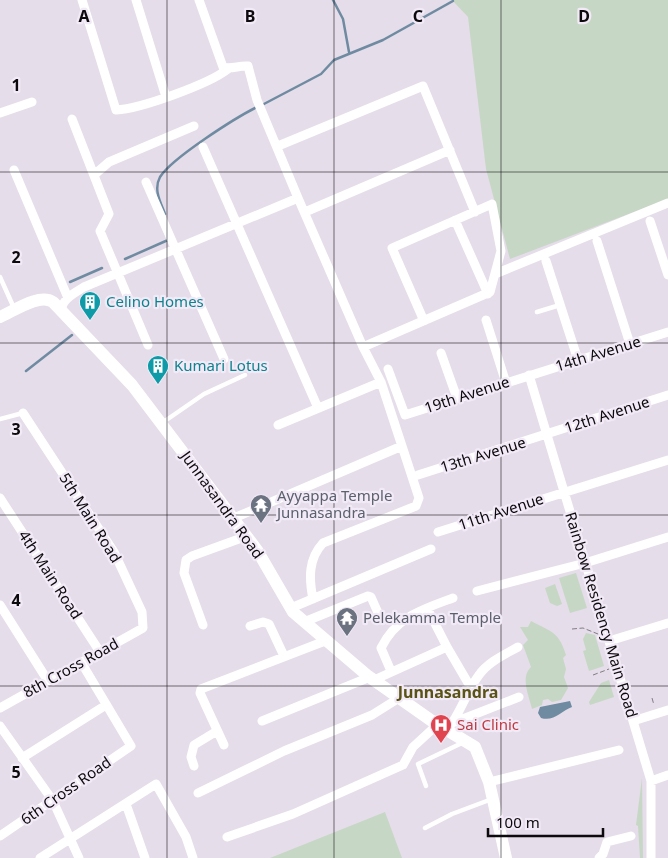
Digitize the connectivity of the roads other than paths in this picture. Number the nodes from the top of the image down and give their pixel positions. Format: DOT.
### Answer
graph roads {
  1 [pos="82,0"];
  2 [pos="136,0"];
  3 [pos="199,0"];
  4 [pos="228,69"];
  5 [pos="166,97"];
  6 [pos="32,102"];
  7 [pos="0,113"];
  8 [pos="72,119"];
  9 [pos="194,126"];
  10 [pos="278,146"];
  11 [pos="203,147"];
  12 [pos="450,150"];
  13 [pos="14,170"];
  14 [pos="94,175"];
  15 [pos="146,182"];
  16 [pos="298,198"];
  17 [pos="668,203"];
  18 [pos="305,212"];
  19 [pos="474,212"];
  20 [pos="455,220"];
  21 [pos="650,221"];
  22 [pos="236,224"];
  23 [pos="597,241"];
  24 [pos="175,250"];
  25 [pos="546,261"];
  26 [pos="117,274"];
  27 [pos="495,274"];
  28 [pos="668,275"];
  29 [pos="0,277"];
  30 [pos="488,294"];
  31 [pos="68,298"];
  32 [pos="561,305"];
  33 [pos="15,310"];
  34 [pos="61,310"];
  35 [pos="537,312"];
  36 [pos="0,317"];
  37 [pos="486,320"];
  38 [pos="424,321"];
  39 [pos="668,332"];
  40 [pos="630,344"];
  41 [pos="148,345"];
  42 [pos="363,347"];
  43 [pos="441,353"];
  44 [pos="224,359"];
  45 [pos="578,360"];
  46 [pos="388,369"];
  47 [pos="245,375"];
  48 [pos="529,375"];
  49 [pos="382,382"];
  50 [pos="506,382"];
  51 [pos="668,395"];
  52 [pos="457,398"];
  53 [pos="318,408"];
  54 [pos="23,414"];
  55 [pos="0,419"];
  56 [pos="162,424"];
  57 [pos="278,426"];
  58 [pos="547,436"];
  59 [pos="402,446"];
  60 [pos="668,460"];
  61 [pos="418,475"];
  62 [pos="564,492"];
  63 [pos="0,498"];
  64 [pos="234,518"];
  65 [pos="438,532"];
  66 [pos="247,536"];
  67 [pos="668,537"];
  68 [pos="431,549"];
  69 [pos="585,563"];
  70 [pos="478,591"];
  71 [pos="453,598"];
  72 [pos="313,599"];
  73 [pos="0,605"];
  74 [pos="291,608"];
  75 [pos="427,608"];
  76 [pos="379,615"];
  77 [pos="304,622"];
  78 [pos="668,623"];
  79 [pos="203,625"];
  80 [pos="250,626"];
  81 [pos="143,628"];
  82 [pos="608,637"];
  83 [pos="325,641"];
  84 [pos="447,647"];
  85 [pos="518,647"];
  86 [pos="100,652"];
  87 [pos="284,656"];
  88 [pos="81,662"];
  89 [pos="391,671"];
  90 [pos="372,679"];
  91 [pos="48,681"];
  92 [pos="471,688"];
  93 [pos="519,697"];
  94 [pos="399,698"];
  95 [pos="106,705"];
  96 [pos="0,708"];
  97 [pos="668,710"];
  98 [pos="262,721"];
  99 [pos="633,721"];
  100 [pos="447,725"];
  101 [pos="0,726"];
  102 [pos="218,731"];
  103 [pos="466,741"];
  104 [pos="224,745"];
  105 [pos="619,750"];
  106 [pos="22,758"];
  107 [pos="194,766"];
  108 [pos="668,775"];
  109 [pos="651,781"];
  110 [pos="489,782"];
  111 [pos="426,786"];
  112 [pos="198,793"];
  113 [pos="493,798"];
  114 [pos="53,801"];
  115 [pos="126,804"];
  116 [pos="425,828"];
  117 [pos="0,836"];
  118 [pos="631,836"];
  119 [pos="226,837"];
  120 [pos="71,838"];
  121 [pos="40,858"];
  122 [pos="79,858"];
  123 [pos="145,858"];
  124 [pos="193,858"];
  125 [pos="506,858"];
  126 [pos="599,858"];
  127 [pos="651,858"];
  1 -- 5 [label="street"];
  2 -- 5 [label="street"];
  3 -- 4 [label="street"];
  4 -- 5 [label="street"];
  4 -- 10 [label="street"];
  6 -- 7 [label="street"];
  8 -- 14 [label="street"];
  9 -- 14 [label="street"];
  10 -- 12 [label="street"];
  10 -- 16 [label="street"];
  11 -- 22 [label="street"];
  12 -- 18 [label="street"];
  12 -- 19 [label="street"];
  13 -- 31 [label="street"];
  14 -- 26 [label="street"];
  15 -- 24 [label="street"];
  16 -- 18 [label="street"];
  16 -- 22 [label="street"];
  17 -- 27 [label="street"];
  18 -- 42 [label="street"];
  19 -- 20 [label="street"];
  19 -- 27 [label="street"];
  20 -- 30 [label="street"];
  20 -- 38 [label="street"];
  21 -- 28 [label="street"];
  22 -- 24 [label="street"];
  22 -- 53 [label="street"];
  23 -- 40 [label="street"];
  24 -- 26 [label="street"];
  24 -- 44 [label="street"];
  25 -- 32 [label="street"];
  26 -- 31 [label="street"];
  26 -- 41 [label="street"];
  27 -- 30 [label="street"];
  29 -- 33 [label="lane"];
  30 -- 38 [label="street"];
  31 -- 34 [label="street"];
  32 -- 35 [label="lane"];
  32 -- 45 [label="street"];
  33 -- 34 [label="street, Junnasandra Road"];
  33 -- 36 [label="street, Junnasandra Road"];
  34 -- 56 [label="street, Junnasandra Road"];
  37 -- 50 [label="street"];
  38 -- 42 [label="street"];
  39 -- 40 [label="street, 14th Avenue"];
  40 -- 45 [label="street, 14th Avenue"];
  42 -- 49 [label="street"];
  43 -- 52 [label="street"];
  45 -- 48 [label="street, 14th Avenue"];
  46 -- 52 [label="street, 19th Avenue"];
  47 -- 56 [label="lane"];
  48 -- 50 [label="street, 19th Avenue"];
  48 -- 58 [label="street, Rainbow Residency Main Road"];
  49 -- 53 [label="street"];
  49 -- 59 [label="street"];
  50 -- 52 [label="street, 19th Avenue"];
  51 -- 58 [label="street, 12th Avenue"];
  53 -- 57 [label="street"];
  54 -- 55 [label="lane"];
  54 -- 81 [label="street, 5th Main Road"];
  56 -- 64 [label="street, Junnasandra Road"];
  58 -- 61 [label="street, 13th Avenue"];
  58 -- 62 [label="street, Rainbow Residency Main Road"];
  59 -- 64 [label="street"];
  59 -- 72 [label="street"];
  60 -- 62 [label="street, 11th Avenue"];
  62 -- 65 [label="street, 11th Avenue"];
  62 -- 69 [label="street, Rainbow Residency Main Road"];
  63 -- 86 [label="street, 4th Main Road"];
  64 -- 66 [label="street, Junnasandra Road"];
  66 -- 74 [label="street, Junnasandra Road"];
  66 -- 79 [label="street"];
  67 -- 69 [label="street"];
  68 -- 72 [label="street"];
  69 -- 70 [label="street"];
  69 -- 82 [label="street, Rainbow Residency Main Road"];
  71 -- 75 [label="street"];
  72 -- 74 [label="street"];
  73 -- 91 [label="street"];
  74 -- 77 [label="street, Junnasandra Road"];
  75 -- 84 [label="street"];
  75 -- 89 [label="street"];
  76 -- 77 [label="street"];
  77 -- 83 [label="street, Junnasandra Road"];
  78 -- 82 [label="street"];
  80 -- 87 [label="street"];
  81 -- 86 [label="street, 8th Cross Road"];
  82 -- 99 [label="street, Rainbow Residency Main Road"];
  83 -- 87 [label="street"];
  83 -- 90 [label="street, Junnasandra Road"];
  84 -- 89 [label="street"];
  84 -- 92 [label="street"];
  85 -- 92 [label="street"];
  86 -- 88 [label="street, 8th Cross Road"];
  87 -- 102 [label="street"];
  88 -- 91 [label="street, 8th Cross Road"];
  88 -- 95 [label="street"];
  89 -- 90 [label="street"];
  90 -- 94 [label="street, Junnasandra Road"];
  90 -- 98 [label="street"];
  91 -- 96 [label="street, 8th Cross Road"];
  92 -- 100 [label="street"];
  93 -- 100 [label="street"];
  94 -- 100 [label="street, Junnasandra Road"];
  94 -- 112 [label="street"];
  95 -- 106 [label="street"];
  95 -- 114 [label="street, 6th Cross Road"];
  97 -- 99 [label="street"];
  99 -- 109 [label="street, Rainbow Residency Main Road"];
  100 -- 103 [label="street, Junnasandra Road"];
  100 -- 119 [label="street"];
  101 -- 106 [label="street"];
  102 -- 104 [label="street"];
  102 -- 107 [label="street"];
  103 -- 110 [label="street, Junnasandra Road"];
  103 -- 111 [label="lane"];
  105 -- 110 [label="street"];
  106 -- 114 [label="street"];
  108 -- 109 [label="street"];
  109 -- 127 [label="street, Rainbow Residency Main Road"];
  110 -- 113 [label="street, Junnasandra Road"];
  113 -- 116 [label="lane"];
  113 -- 125 [label="street, Junnasandra Road"];
  114 -- 117 [label="street, 6th Cross Road"];
  114 -- 120 [label="street"];
  115 -- 120 [label="street"];
  115 -- 123 [label="street"];
  115 -- 124 [label="street"];
  118 -- 126 [label="street"];
  120 -- 121 [label="street"];
  120 -- 122 [label="street"];
}
